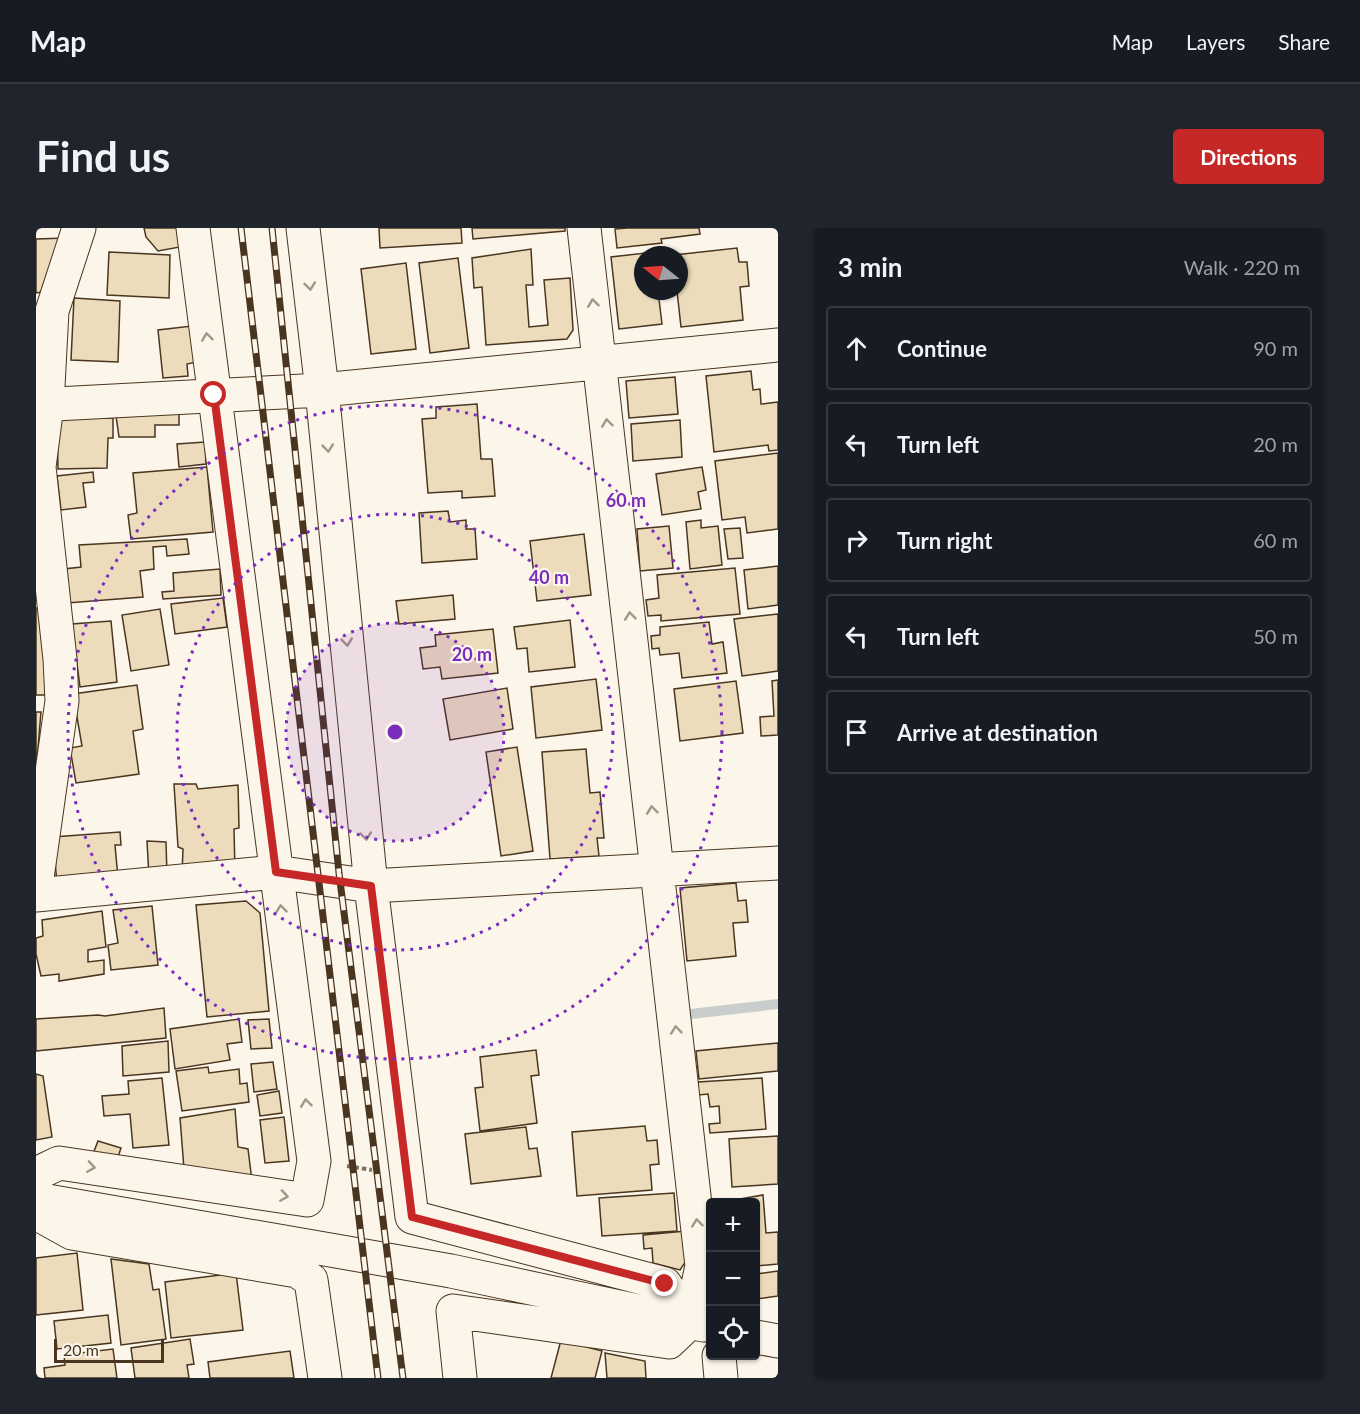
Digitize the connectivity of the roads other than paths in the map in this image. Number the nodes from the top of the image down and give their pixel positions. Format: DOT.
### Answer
graph roads {
  1 [pos="80,228"];
  2 [pos="193,228"];
  3 [pos="303,228"];
  4 [pos="585,228"];
  5 [pos="778,345"];
  6 [pos="600,361"];
  7 [pos="322,390"];
  8 [pos="214,395"];
  9 [pos="41,405"];
  10 [pos="778,863"];
  11 [pos="659,868"];
  12 [pos="276,872"];
  13 [pos="36,885"];
  14 [pos="371,886"];
  15 [pos="36,895"];
  16 [pos="36,1174"];
  17 [pos="36,1199"];
  18 [pos="36,1213"];
  19 [pos="700,1325"];
  20 [pos="760,1338"];
  21 [pos="778,1341"];
  22 [pos="719,1360"];
  23 [pos="325,1378"];
  24 [pos="460,1378"];
  25 [pos="721,1378"];
  1 -- 9 [label="street"];
  8 -- 2 [label="street, one-way"];
  3 -- 7 [label="street, one-way"];
  6 -- 4 [label="street, one-way"];
  5 -- 6 [label="street"];
  6 -- 7 [label="street"];
  11 -- 6 [label="street, one-way"];
  7 -- 8 [label="street"];
  7 -- 14 [label="street, one-way"];
  8 -- 9 [label="street"];
  8 -- 12 [label="street"];
  9 -- 13 [label="street"];
  10 -- 11 [label="street"];
  11 -- 14 [label="street"];
  19 -- 11 [label="street, one-way"];
  12 -- 14 [label="street"];
  12 -- 15 [label="street"];
  16 -- 12 [label="street, one-way"];
  14 -- 19 [label="street"];
  17 -- 19 [label="street"];
  18 -- 23 [label="street"];
  19 -- 24 [label="street"];
  20 -- 21 [label="street"];
  22 -- 25 [label="street"];
}
